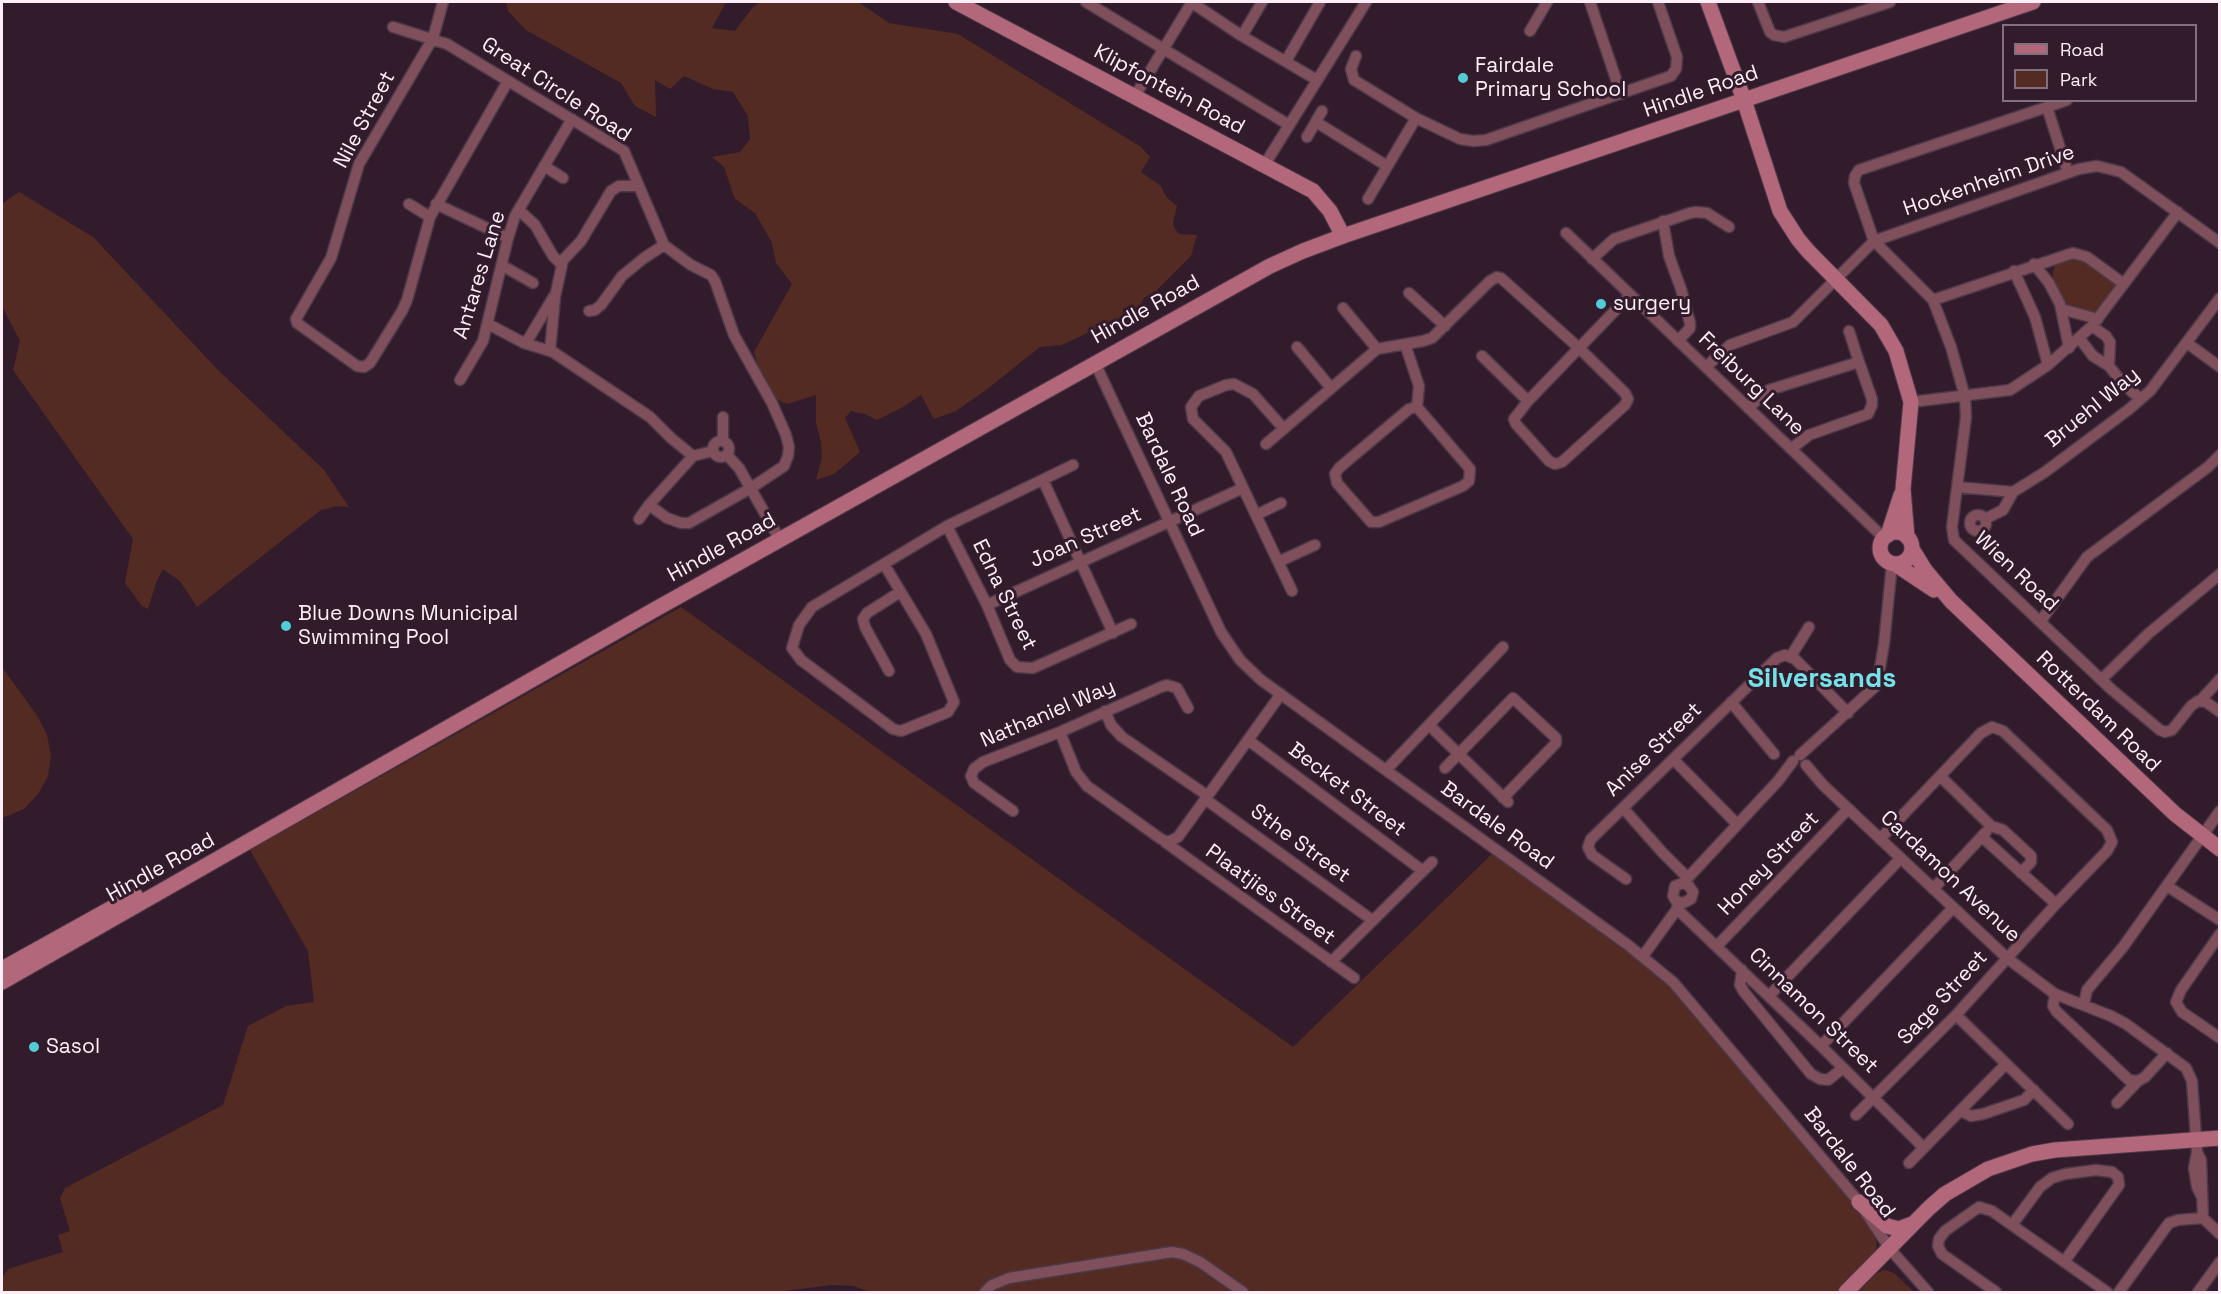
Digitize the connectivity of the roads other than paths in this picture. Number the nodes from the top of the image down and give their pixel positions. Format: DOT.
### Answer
graph roads {
  1 [pos="443,2"];
  2 [pos="956,2"];
  3 [pos="1086,2"];
  4 [pos="1192,2"];
  5 [pos="1262,2"];
  6 [pos="1320,2"];
  7 [pos="1366,2"];
  8 [pos="1547,2"];
  9 [pos="1590,2"];
  10 [pos="1658,2"];
  11 [pos="1708,2"];
  12 [pos="1758,2"];
  13 [pos="1890,2"];
  14 [pos="2033,2"];
  15 [pos="393,27"];
  16 [pos="1530,31"];
  17 [pos="1242,36"];
  18 [pos="433,38"];
  19 [pos="1164,48"];
  20 [pos="1356,56"];
  21 [pos="1286,62"];
  22 [pos="1317,80"];
  23 [pos="508,81"];
  24 [pos="1621,94"];
  25 [pos="1135,96"];
  26 [pos="1744,100"];
  27 [pos="2061,102"];
  28 [pos="2047,107"];
  29 [pos="1322,111"];
  30 [pos="1416,118"];
  31 [pos="572,119"];
  32 [pos="1316,122"];
  33 [pos="1288,125"];
  34 [pos="1307,137"];
  35 [pos="1265,164"];
  36 [pos="544,166"];
  37 [pos="1387,166"];
  38 [pos="2068,173"];
  39 [pos="563,178"];
  40 [pos="638,186"];
  41 [pos="1368,199"];
  42 [pos="409,204"];
  43 [pos="436,204"];
  44 [pos="519,210"];
  45 [pos="2178,212"];
  46 [pos="430,217"];
  47 [pos="1663,221"];
  48 [pos="1729,227"];
  49 [pos="1566,233"];
  50 [pos="1343,236"];
  51 [pos="508,238"];
  52 [pos="1874,241"];
  53 [pos="2220,243"];
  54 [pos="664,245"];
  55 [pos="2055,257"];
  56 [pos="1592,259"];
  57 [pos="561,264"];
  58 [pos="2034,264"];
  59 [pos="503,266"];
  60 [pos="2014,271"];
  61 [pos="1836,279"];
  62 [pos="2048,282"];
  63 [pos="533,283"];
  64 [pos="2124,284"];
  65 [pos="556,293"];
  66 [pos="1409,293"];
  67 [pos="1630,295"];
  68 [pos="2220,298"];
  69 [pos="1933,300"];
  70 [pos="1343,308"];
  71 [pos="2061,309"];
  72 [pos="589,311"];
  73 [pos="2095,323"];
  74 [pos="488,324"];
  75 [pos="1445,326"];
  76 [pos="1849,331"];
  77 [pos="2080,339"];
  78 [pos="1678,341"];
  79 [pos="526,343"];
  80 [pos="2187,343"];
  81 [pos="1405,344"];
  82 [pos="1297,347"];
  83 [pos="1579,348"];
  84 [pos="2069,348"];
  85 [pos="1377,349"];
  86 [pos="550,351"];
  87 [pos="1482,356"];
  88 [pos="1859,362"];
  89 [pos="1095,363"];
  90 [pos="2048,365"];
  91 [pos="2109,366"];
  92 [pos="2220,367"];
  93 [pos="1706,368"];
  94 [pos="460,380"];
  95 [pos="1331,388"];
  96 [pos="1965,397"];
  97 [pos="2141,399"];
  98 [pos="1528,401"];
  99 [pos="1911,402"];
  100 [pos="1417,407"];
  101 [pos="1748,408"];
  102 [pos="723,417"];
  103 [pos="1284,429"];
  104 [pos="723,441"];
  105 [pos="1266,444"];
  106 [pos="1791,449"];
  107 [pos="713,451"];
  108 [pos="727,454"];
  109 [pos="2220,455"];
  110 [pos="693,456"];
  111 [pos="1073,465"];
  112 [pos="1043,480"];
  113 [pos="1957,487"];
  114 [pos="751,488"];
  115 [pos="1243,488"];
  116 [pos="1903,489"];
  117 [pos="2013,492"];
  118 [pos="1281,503"];
  119 [pos="648,505"];
  120 [pos="1256,515"];
  121 [pos="639,519"];
  122 [pos="1985,519"];
  123 [pos="1169,522"];
  124 [pos="947,526"];
  125 [pos="1886,536"];
  126 [pos="780,540"];
  127 [pos="1909,543"];
  128 [pos="1315,545"];
  129 [pos="1278,562"];
  130 [pos="1079,563"];
  131 [pos="884,564"];
  132 [pos="1894,564"];
  133 [pos="2220,574"];
  134 [pos="1292,591"];
  135 [pos="900,592"];
  136 [pos="1951,601"];
  137 [pos="987,605"];
  138 [pos="2040,622"];
  139 [pos="1131,624"];
  140 [pos="1809,627"];
  141 [pos="1113,633"];
  142 [pos="1503,647"];
  143 [pos="1791,656"];
  144 [pos="889,670"];
  145 [pos="2220,679"];
  146 [pos="2101,680"];
  147 [pos="1281,694"];
  148 [pos="2200,701"];
  149 [pos="1731,702"];
  150 [pos="1188,708"];
  151 [pos="1105,711"];
  152 [pos="1848,712"];
  153 [pos="2220,712"];
  154 [pos="1429,725"];
  155 [pos="1060,732"];
  156 [pos="1248,740"];
  157 [pos="1458,753"];
  158 [pos="1774,754"];
  159 [pos="1673,759"];
  160 [pos="1800,763"];
  161 [pos="1445,768"];
  162 [pos="1386,770"];
  163 [pos="1940,776"];
  164 [pos="340,788"];
  165 [pos="1206,798"];
  166 [pos="1623,808"];
  167 [pos="1848,809"];
  168 [pos="1013,811"];
  169 [pos="2220,811"];
  170 [pos="1737,824"];
  171 [pos="1991,826"];
  172 [pos="2202,836"];
  173 [pos="1982,837"];
  174 [pos="1880,839"];
  175 [pos="1163,840"];
  176 [pos="2220,849"];
  177 [pos="1900,859"];
  178 [pos="1432,862"];
  179 [pos="1423,871"];
  180 [pos="2021,873"];
  181 [pos="1626,879"];
  182 [pos="1685,880"];
  183 [pos="2167,886"];
  184 [pos="1933,889"];
  185 [pos="2056,904"];
  186 [pos="1678,906"];
  187 [pos="1953,908"];
  188 [pos="1372,920"];
  189 [pos="2220,920"];
  190 [pos="2220,934"];
  191 [pos="1717,945"];
  192 [pos="1643,956"];
  193 [pos="2007,958"];
  194 [pos="1330,962"];
  195 [pos="2,969"];
  196 [pos="1742,970"];
  197 [pos="1353,978"];
  198 [pos="2,982"];
  199 [pos="2055,994"];
  200 [pos="1769,996"];
  201 [pos="2084,1004"];
  202 [pos="1956,1015"];
  203 [pos="2220,1038"];
  204 [pos="1821,1046"];
  205 [pos="2167,1053"];
  206 [pos="2006,1064"];
  207 [pos="1843,1068"];
  208 [pos="2138,1081"];
  209 [pos="2034,1090"];
  210 [pos="1874,1098"];
  211 [pos="2117,1103"];
  212 [pos="1960,1111"];
  213 [pos="1856,1115"];
  214 [pos="2068,1124"];
  215 [pos="2220,1138"];
  216 [pos="2197,1146"];
  217 [pos="1924,1148"];
  218 [pos="1909,1164"];
  219 [pos="1859,1202"];
  220 [pos="2203,1218"];
  221 [pos="1913,1224"];
  222 [pos="2012,1225"];
  223 [pos="2220,1234"];
  224 [pos="1890,1249"];
  225 [pos="2064,1262"];
  226 [pos="2220,1262"];
  227 [pos="985,1293"];
  228 [pos="1243,1293"];
  229 [pos="1846,1293"];
  230 [pos="1928,1293"];
  231 [pos="1996,1293"];
  232 [pos="2107,1293"];
  233 [pos="2119,1293"];
  234 [pos="2198,1293"];
  1 -- 18 [label="street, Nile Street"];
  2 -- 25 [label="main road, Klipfontein Road"];
  3 -- 19 [label="street"];
  4 -- 17 [label="street"];
  4 -- 19 [label="street"];
  5 -- 17 [label="street"];
  6 -- 21 [label="street"];
  7 -- 22 [label="street"];
  8 -- 16 [label="street"];
  9 -- 24 [label="street"];
  10 -- 24 [label="street"];
  11 -- 26 [label="main road"];
  12 -- 13 [label="street"];
  14 -- 26 [label="main road, Hindle Road"];
  15 -- 18 [label="street, Great Circle Road"];
  17 -- 21 [label="street"];
  18 -- 23 [label="street, Great Circle Road"];
  18 -- 46 [label="street, Nile Street"];
  19 -- 25 [label="street"];
  19 -- 33 [label="street"];
  20 -- 30 [label="street"];
  21 -- 22 [label="street"];
  22 -- 33 [label="street"];
  23 -- 31 [label="street, Great Circle Road"];
  23 -- 43 [label="street"];
  24 -- 30 [label="street"];
  25 -- 35 [label="main road, Klipfontein Road"];
  26 -- 50 [label="main road, Hindle Road"];
  26 -- 61 [label="main road"];
  27 -- 28 [label="street"];
  28 -- 38 [label="street"];
  28 -- 52 [label="street"];
  29 -- 32 [label="street"];
  30 -- 37 [label="street"];
  31 -- 36 [label="street, Antares Lane"];
  31 -- 40 [label="street, Great Circle Road"];
  32 -- 34 [label="street"];
  32 -- 37 [label="street"];
  33 -- 35 [label="street"];
  35 -- 50 [label="main road, Klipfontein Road"];
  36 -- 39 [label="street"];
  36 -- 44 [label="street, Antares Lane"];
  37 -- 41 [label="street"];
  38 -- 45 [label="street, Hockenheim Drive"];
  38 -- 52 [label="street, Hockenheim Drive"];
  40 -- 54 [label="street, Great Circle Road"];
  40 -- 57 [label="street"];
  42 -- 46 [label="street"];
  43 -- 46 [label="street"];
  43 -- 51 [label="street"];
  44 -- 51 [label="street, Antares Lane"];
  44 -- 57 [label="street"];
  45 -- 53 [label="street, Hockenheim Drive"];
  45 -- 64 [label="street"];
  47 -- 48 [label="street"];
  47 -- 56 [label="street"];
  47 -- 78 [label="street"];
  49 -- 56 [label="street, Freiburg Lane"];
  50 -- 89 [label="main road, Hindle Road"];
  51 -- 59 [label="street, Antares Lane"];
  52 -- 61 [label="street, Hockenheim Drive"];
  52 -- 69 [label="street, Wien Road"];
  54 -- 72 [label="street"];
  54 -- 114 [label="street"];
  55 -- 58 [label="street"];
  55 -- 62 [label="street"];
  55 -- 64 [label="street"];
  56 -- 67 [label="street, Freiburg Lane"];
  57 -- 65 [label="street"];
  58 -- 60 [label="street"];
  58 -- 62 [label="street"];
  59 -- 63 [label="street"];
  59 -- 74 [label="street, Antares Lane"];
  60 -- 69 [label="street"];
  60 -- 90 [label="street"];
  61 -- 93 [label="street, Hockenheim Drive"];
  61 -- 99 [label="main road"];
  62 -- 71 [label="street"];
  64 -- 73 [label="street"];
  65 -- 79 [label="street"];
  65 -- 86 [label="street"];
  66 -- 75 [label="street"];
  67 -- 78 [label="street, Freiburg Lane"];
  67 -- 83 [label="street"];
  68 -- 80 [label="street, Bruehl Way"];
  69 -- 96 [label="street, Wien Road"];
  70 -- 85 [label="street"];
  71 -- 73 [label="street"];
  71 -- 84 [label="street"];
  73 -- 77 [label="street"];
  73 -- 91 [label="street"];
  74 -- 79 [label="street"];
  74 -- 94 [label="street, Antares Lane"];
  75 -- 81 [label="street"];
  75 -- 83 [label="street"];
  76 -- 88 [label="street"];
  77 -- 84 [label="street"];
  77 -- 91 [label="street"];
  78 -- 93 [label="street, Freiburg Lane"];
  79 -- 86 [label="street"];
  80 -- 92 [label="street"];
  80 -- 97 [label="street, Bruehl Way"];
  81 -- 85 [label="street"];
  81 -- 100 [label="street"];
  82 -- 95 [label="street"];
  83 -- 98 [label="street"];
  83 -- 98 [label="street"];
  84 -- 90 [label="street"];
  85 -- 95 [label="street"];
  86 -- 110 [label="street"];
  87 -- 98 [label="street"];
  88 -- 101 [label="street"];
  88 -- 106 [label="street"];
  89 -- 123 [label="street, Bardale Road"];
  89 -- 126 [label="main road, Hindle Road"];
  90 -- 96 [label="street"];
  91 -- 97 [label="street"];
  93 -- 101 [label="street, Freiburg Lane"];
  95 -- 103 [label="street"];
  96 -- 99 [label="street"];
  96 -- 113 [label="street, Wien Road"];
  97 -- 117 [label="street, Bruehl Way"];
  99 -- 116 [label="main road"];
  100 -- 100 [label="street"];
  101 -- 106 [label="street, Freiburg Lane"];
  102 -- 104 [label="street"];
  103 -- 105 [label="street"];
  103 -- 115 [label="street"];
  104 -- 107 [label="street"];
  104 -- 108 [label="street"];
  106 -- 125 [label="street, Freiburg Lane"];
  107 -- 108 [label="street"];
  107 -- 110 [label="street"];
  108 -- 114 [label="street"];
  109 -- 138 [label="street"];
  110 -- 119 [label="street"];
  111 -- 112 [label="street, Edna Street"];
  112 -- 124 [label="street, Edna Street"];
  112 -- 130 [label="street"];
  113 -- 117 [label="street"];
  113 -- 138 [label="street, Wien Road"];
  114 -- 119 [label="street"];
  114 -- 126 [label="street"];
  115 -- 120 [label="street"];
  115 -- 123 [label="street, Joan Street"];
  116 -- 125 [label="main road"];
  116 -- 127 [label="main road"];
  117 -- 122 [label="street, Bruehl Way"];
  118 -- 120 [label="street"];
  119 -- 121 [label="street"];
  120 -- 129 [label="street"];
  123 -- 130 [label="street, Joan Street"];
  123 -- 147 [label="street, Bardale Road"];
  124 -- 131 [label="street"];
  124 -- 137 [label="street, Edna Street"];
  125 -- 127 [label="main road"];
  125 -- 132 [label="main road"];
  126 -- 164 [label="main road, Hindle Road"];
  127 -- 132 [label="main road"];
  127 -- 136 [label="main road, Rotterdam Road"];
  128 -- 129 [label="street"];
  129 -- 134 [label="street"];
  130 -- 137 [label="street, Joan Street"];
  130 -- 141 [label="street"];
  131 -- 135 [label="street"];
  131 -- 135 [label="street"];
  132 -- 136 [label="main road, Rotterdam Road"];
  132 -- 152 [label="street"];
  133 -- 146 [label="street"];
  135 -- 144 [label="street"];
  136 -- 172 [label="main road, Rotterdam Road"];
  137 -- 141 [label="street, Edna Street"];
  138 -- 146 [label="street, Wien Road"];
  139 -- 141 [label="street, Edna Street"];
  140 -- 143 [label="street"];
  142 -- 154 [label="street"];
  143 -- 149 [label="street, Anise Street"];
  143 -- 152 [label="street"];
  145 -- 148 [label="street"];
  146 -- 148 [label="street, Wien Road"];
  147 -- 156 [label="street"];
  147 -- 162 [label="street, Bardale Road"];
  148 -- 153 [label="street"];
  149 -- 158 [label="street"];
  149 -- 159 [label="street, Anise Street"];
  150 -- 151 [label="street, Nathaniel Way"];
  151 -- 155 [label="street, Nathaniel Way"];
  151 -- 165 [label="street, Sthe Street"];
  152 -- 160 [label="street"];
  154 -- 157 [label="street"];
  154 -- 162 [label="street"];
  155 -- 168 [label="street, Nathaniel Way"];
  155 -- 175 [label="street, Plaatjies Street"];
  156 -- 165 [label="street"];
  156 -- 179 [label="street, Becket Street"];
  157 -- 157 [label="street"];
  157 -- 161 [label="street"];
  159 -- 166 [label="street, Anise Street"];
  159 -- 170 [label="street"];
  160 -- 167 [label="street, Cardamon Avenue"];
  160 -- 170 [label="street"];
  162 -- 192 [label="street, Bardale Road"];
  163 -- 171 [label="street"];
  163 -- 174 [label="street"];
  163 -- 185 [label="street, Sage Street"];
  164 -- 195 [label="main road, Hindle Road"];
  164 -- 198 [label="main road, Hindle Road"];
  165 -- 175 [label="street"];
  165 -- 188 [label="street, Sthe Street"];
  166 -- 181 [label="street, Anise Street"];
  166 -- 182 [label="street"];
  167 -- 174 [label="street, Cardamon Avenue"];
  167 -- 191 [label="street, Honey Street"];
  169 -- 172 [label="street"];
  170 -- 182 [label="street"];
  171 -- 173 [label="street"];
  171 -- 180 [label="street"];
  172 -- 176 [label="main road, Rotterdam Road"];
  172 -- 183 [label="street"];
  173 -- 180 [label="street"];
  173 -- 184 [label="street"];
  174 -- 177 [label="street, Cardamon Avenue"];
  175 -- 194 [label="street, Plaatjies Street"];
  177 -- 184 [label="street, Cardamon Avenue"];
  177 -- 200 [label="street"];
  178 -- 179 [label="street"];
  179 -- 188 [label="street"];
  180 -- 185 [label="street"];
  182 -- 186 [label="street"];
  183 -- 189 [label="street"];
  183 -- 201 [label="street"];
  184 -- 187 [label="street, Cardamon Avenue"];
  185 -- 193 [label="street, Sage Street"];
  186 -- 191 [label="street, Cinnamon Street"];
  186 -- 192 [label="street"];
  187 -- 193 [label="street, Cardamon Avenue"];
  187 -- 204 [label="street"];
  188 -- 194 [label="street"];
  190 -- 203 [label="street"];
  191 -- 196 [label="street, Cinnamon Street"];
  192 -- 219 [label="street, Bardale Road"];
  193 -- 199 [label="street, Cardamon Avenue"];
  193 -- 202 [label="street, Sage Street"];
  194 -- 197 [label="street, Plaatjies Street"];
  196 -- 200 [label="street, Cinnamon Street"];
  196 -- 207 [label="street"];
  199 -- 201 [label="street, Cardamon Avenue"];
  199 -- 208 [label="street"];
  200 -- 204 [label="street, Cinnamon Street"];
  201 -- 205 [label="street, Cardamon Avenue"];
  202 -- 206 [label="street"];
  202 -- 210 [label="street, Sage Street"];
  204 -- 207 [label="street, Cinnamon Street"];
  205 -- 208 [label="street"];
  205 -- 216 [label="street, Cardamon Avenue"];
  206 -- 209 [label="street"];
  206 -- 212 [label="street"];
  207 -- 210 [label="street, Cinnamon Street"];
  208 -- 211 [label="street"];
  209 -- 212 [label="street"];
  209 -- 214 [label="street"];
  210 -- 213 [label="street, Sage Street"];
  210 -- 217 [label="street, Cinnamon Street"];
  212 -- 217 [label="street"];
  215 -- 216 [label="main road"];
  216 -- 220 [label="street, Cardamon Avenue"];
  216 -- 221 [label="main road"];
  217 -- 218 [label="street"];
  219 -- 221 [label="main road"];
  219 -- 224 [label="street, Bardale Road"];
  220 -- 223 [label="street"];
  220 -- 233 [label="street"];
  221 -- 224 [label="main road"];
  222 -- 225 [label="street"];
  222 -- 225 [label="street"];
  222 -- 231 [label="street"];
  224 -- 229 [label="main road"];
  224 -- 230 [label="street, Bardale Road"];
  225 -- 232 [label="street"];
  226 -- 234 [label="street"];
  227 -- 228 [label="street"];
}
